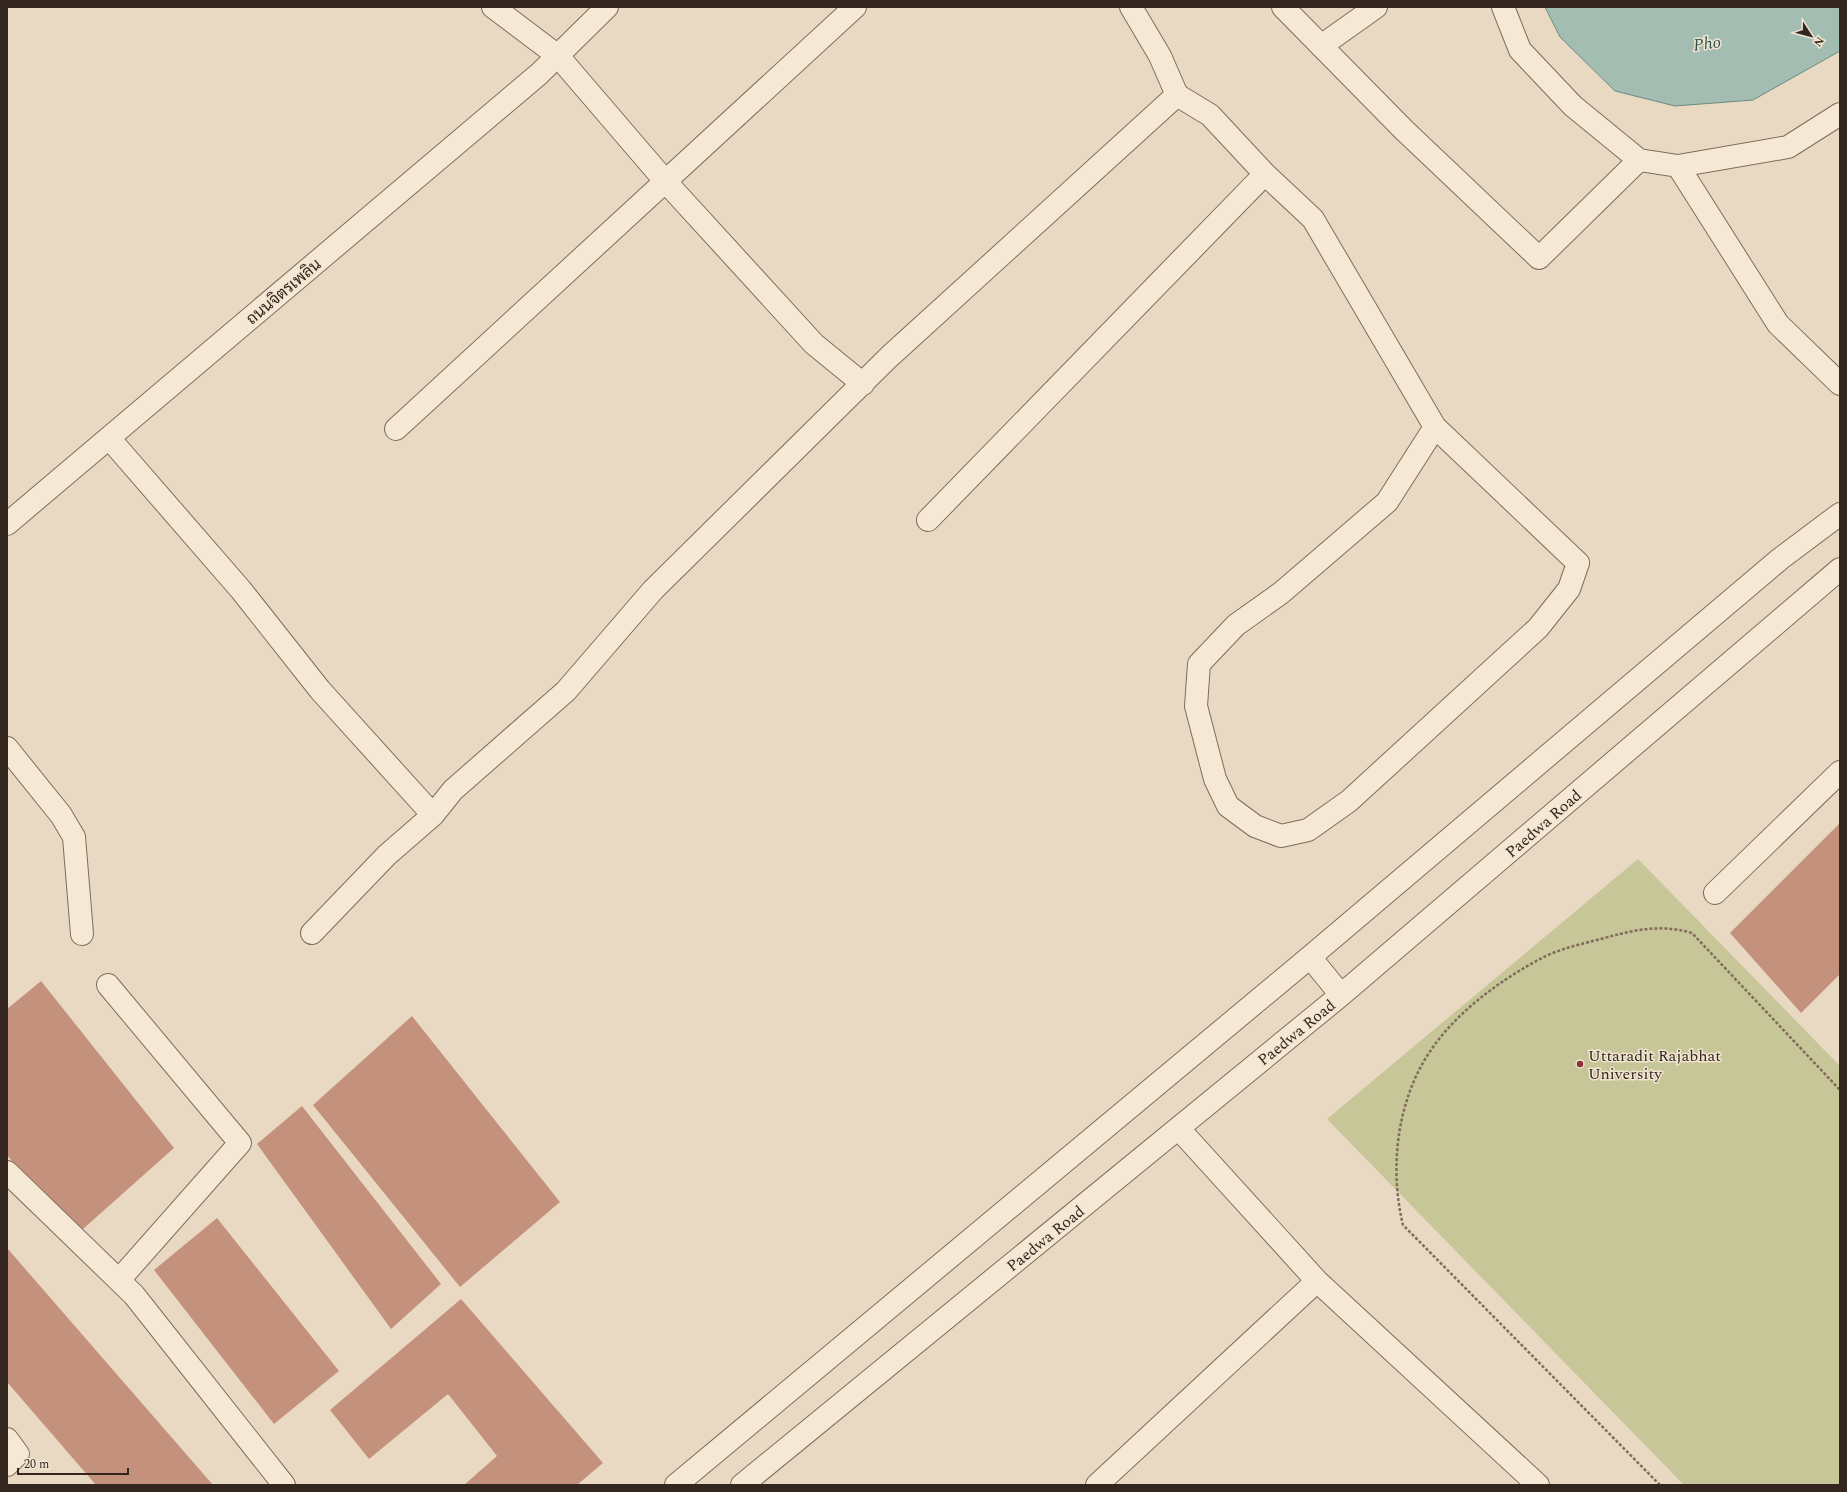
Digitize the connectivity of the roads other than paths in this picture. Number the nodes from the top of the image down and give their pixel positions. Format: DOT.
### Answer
graph roads {
  1 [pos="493,7"];
  2 [pos="607,7"];
  3 [pos="855,7"];
  4 [pos="1131,7"];
  5 [pos="1283,7"];
  6 [pos="1376,7"];
  7 [pos="1503,7"];
  8 [pos="1321,46"];
  9 [pos="558,56"];
  10 [pos="1177,95"];
  11 [pos="1840,114"];
  12 [pos="1639,160"];
  13 [pos="1678,166"];
  14 [pos="1265,174"];
  15 [pos="666,182"];
  16 [pos="863,384"];
  17 [pos="1840,384"];
  18 [pos="1435,427"];
  19 [pos="396,429"];
  20 [pos="109,438"];
  21 [pos="1840,514"];
  22 [pos="928,520"];
  23 [pos="7,524"];
  24 [pos="1840,568"];
  25 [pos="7,748"];
  26 [pos="1840,772"];
  27 [pos="433,815"];
  28 [pos="1715,893"];
  29 [pos="312,933"];
  30 [pos="82,934"];
  31 [pos="1310,958"];
  32 [pos="108,985"];
  33 [pos="1341,995"];
  34 [pos="1179,1129"];
  35 [pos="7,1172"];
  36 [pos="119,1280"];
  37 [pos="1317,1281"];
  38 [pos="7,1439"];
  39 [pos="7,1465"];
  40 [pos="1529,1482"];
  41 [pos="284,1485"];
  42 [pos="676,1485"];
  43 [pos="742,1485"];
  44 [pos="1097,1485"];
  1 -- 9 [label="street"];
  2 -- 9 [label="street, ถนนจิตรเพลิน"];
  3 -- 15 [label="street"];
  4 -- 10 [label="street"];
  5 -- 8 [label="street"];
  6 -- 8 [label="street"];
  7 -- 12 [label="street"];
  8 -- 12 [label="street"];
  9 -- 15 [label="street"];
  9 -- 20 [label="street, ถนนจิตรเพลิน"];
  10 -- 14 [label="street"];
  10 -- 16 [label="street"];
  11 -- 13 [label="street"];
  12 -- 13 [label="street"];
  13 -- 17 [label="street"];
  14 -- 18 [label="street"];
  14 -- 22 [label="street"];
  15 -- 16 [label="street"];
  15 -- 19 [label="street"];
  16 -- 27 [label="street"];
  18 -- 18 [label="street"];
  20 -- 23 [label="street, ถนนจิตรเพลิน"];
  20 -- 27 [label="street"];
  21 -- 31 [label="street"];
  24 -- 33 [label="street, Paedwa Road"];
  25 -- 30 [label="street"];
  26 -- 28 [label="street"];
  27 -- 29 [label="street"];
  31 -- 33 [label="street"];
  31 -- 42 [label="street"];
  32 -- 36 [label="street"];
  33 -- 34 [label="street, Paedwa Road"];
  34 -- 37 [label="street"];
  34 -- 43 [label="street, Paedwa Road"];
  35 -- 36 [label="street"];
  36 -- 41 [label="street"];
  37 -- 40 [label="street"];
  37 -- 44 [label="street"];
  38 -- 39 [label="street"];
}
